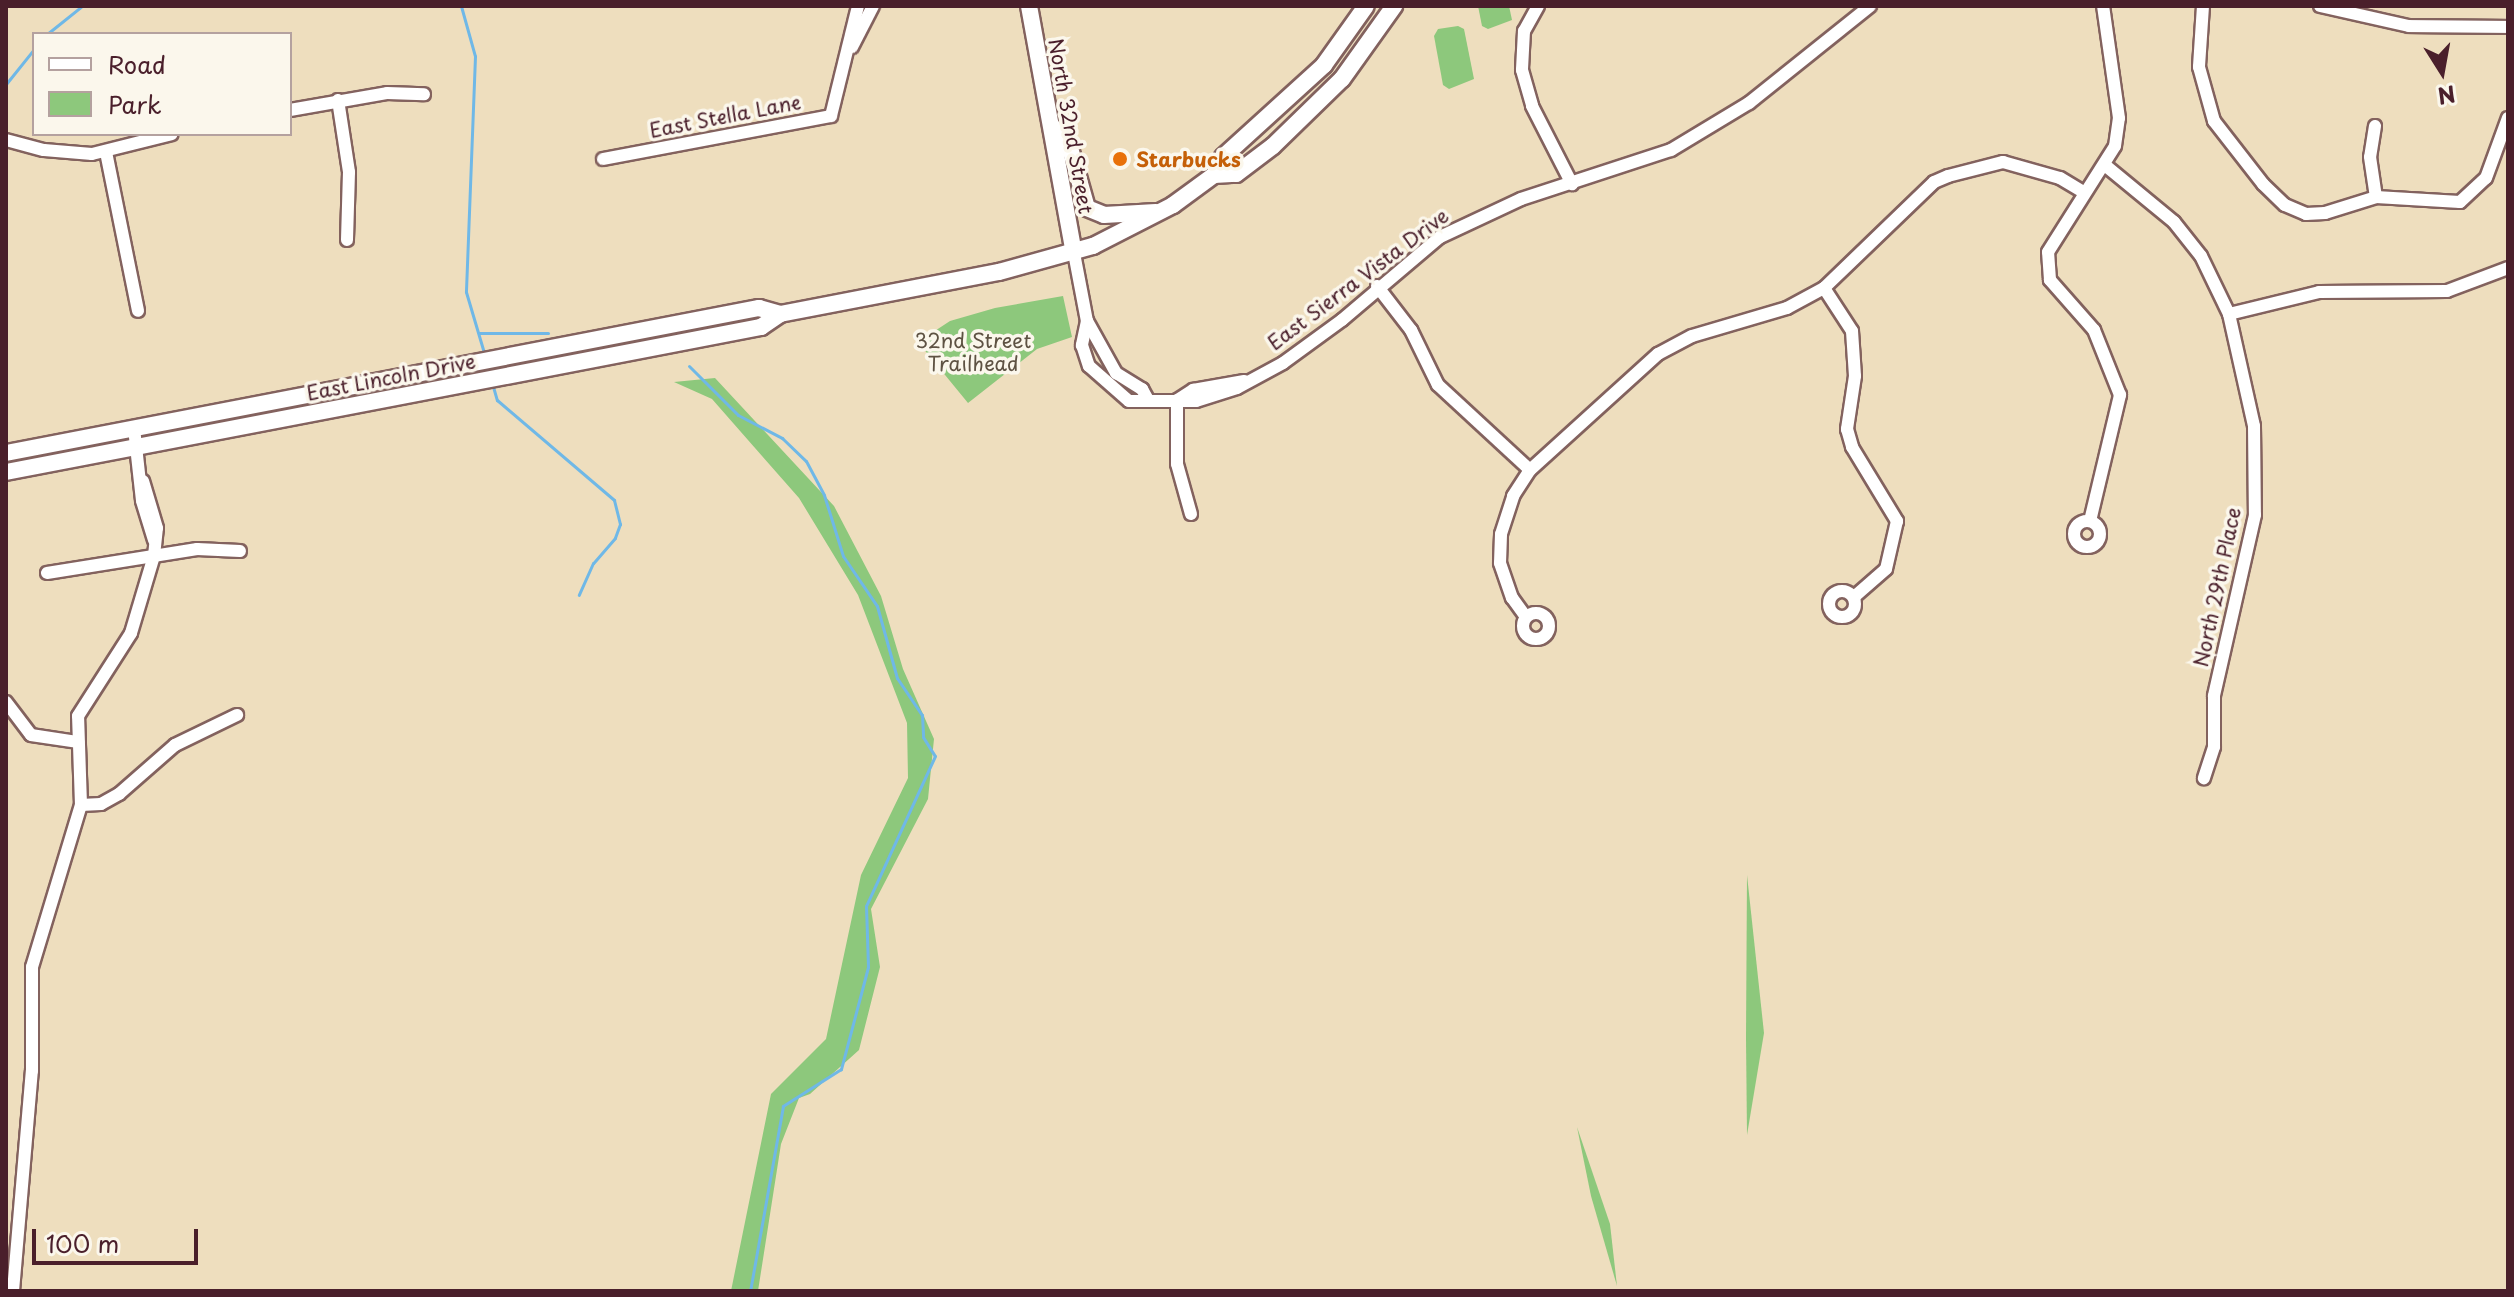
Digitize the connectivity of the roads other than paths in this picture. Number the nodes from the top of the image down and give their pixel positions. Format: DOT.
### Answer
graph roads {
  1 [pos="858,6"];
  2 [pos="873,6"];
  3 [pos="1029,6"];
  4 [pos="1366,6"];
  5 [pos="1394,6"];
  6 [pos="1538,6"];
  7 [pos="1870,6"];
  8 [pos="2103,6"];
  9 [pos="2115,6"];
  10 [pos="2203,6"];
  11 [pos="2320,6"];
  12 [pos="2373,6"];
  13 [pos="2372,21"];
  14 [pos="2110,23"];
  15 [pos="2508,27"];
  16 [pos="852,47"];
  17 [pos="424,94"];
  18 [pos="338,100"];
  19 [pos="292,110"];
  20 [pos="2508,118"];
  21 [pos="1049,122"];
  22 [pos="2375,126"];
  23 [pos="165,136"];
  24 [pos="6,140"];
  25 [pos="106,152"];
  26 [pos="603,159"];
  27 [pos="2106,166"];
  28 [pos="1214,175"];
  29 [pos="1572,184"];
  30 [pos="2083,192"];
  31 [pos="2376,197"];
  32 [pos="1162,211"];
  33 [pos="347,240"];
  34 [pos="1074,253"];
  35 [pos="2508,268"];
  36 [pos="1377,286"];
  37 [pos="1824,288"];
  38 [pos="138,311"];
  39 [pos="780,314"];
  40 [pos="2229,314"];
  41 [pos="1087,321"];
  42 [pos="510,356"];
  43 [pos="513,374"];
  44 [pos="1123,379"];
  45 [pos="1114,391"];
  46 [pos="1148,400"];
  47 [pos="1177,400"];
  48 [pos="134,428"];
  49 [pos="137,447"];
  50 [pos="6,453"];
  51 [pos="1530,470"];
  52 [pos="6,472"];
  53 [pos="1191,514"];
  54 [pos="2090,521"];
  55 [pos="240,551"];
  56 [pos="154,556"];
  57 [pos="47,573"];
  58 [pos="1854,597"];
  59 [pos="1526,617"];
  60 [pos="6,702"];
  61 [pos="237,715"];
  62 [pos="78,742"];
  63 [pos="2204,778"];
  64 [pos="81,805"];
  65 [pos="13,1291"];
  1 -- 16 [label="street, East Stella Lane"];
  2 -- 16 [label="street, East Stella Lane"];
  3 -- 21 [label="main road, North 32nd Street"];
  4 -- 28 [label="main road, East Lincoln Drive"];
  5 -- 28 [label="main road, East Lincoln Drive"];
  6 -- 29 [label="street"];
  7 -- 29 [label="street, East Sierra Vista Drive"];
  8 -- 14 [label="street"];
  9 -- 14 [label="street"];
  10 -- 31 [label="street"];
  11 -- 13 [label="street"];
  12 -- 13 [label="street"];
  13 -- 15 [label="street"];
  14 -- 27 [label="street"];
  16 -- 26 [label="street, East Stella Lane"];
  17 -- 18 [label="street"];
  18 -- 19 [label="street"];
  18 -- 33 [label="street"];
  20 -- 31 [label="street"];
  21 -- 32 [label="main road"];
  21 -- 34 [label="main road, North 32nd Street"];
  22 -- 31 [label="street"];
  23 -- 25 [label="street"];
  24 -- 25 [label="street"];
  25 -- 38 [label="street"];
  27 -- 30 [label="street"];
  27 -- 40 [label="street, North 29th Place"];
  28 -- 32 [label="main road, East Lincoln Drive"];
  29 -- 36 [label="street, East Sierra Vista Drive"];
  30 -- 37 [label="street"];
  30 -- 54 [label="street"];
  32 -- 34 [label="main road, East Lincoln Drive"];
  34 -- 39 [label="main road, East Lincoln Drive"];
  34 -- 41 [label="street"];
  35 -- 40 [label="street"];
  36 -- 47 [label="street, East Sierra Vista Drive"];
  36 -- 51 [label="street"];
  37 -- 51 [label="street"];
  37 -- 58 [label="street"];
  39 -- 42 [label="main road, East Lincoln Drive"];
  39 -- 43 [label="main road, East Lincoln Drive"];
  40 -- 63 [label="street, North 29th Place"];
  41 -- 44 [label="street"];
  41 -- 45 [label="street"];
  42 -- 43 [label="main road"];
  42 -- 48 [label="main road, East Lincoln Drive"];
  43 -- 49 [label="main road, East Lincoln Drive"];
  44 -- 45 [label="street"];
  44 -- 46 [label="street"];
  45 -- 46 [label="street, East Sierra Vista Drive"];
  46 -- 47 [label="street, East Sierra Vista Drive"];
  47 -- 53 [label="street"];
  48 -- 49 [label="street"];
  48 -- 50 [label="main road, East Lincoln Drive"];
  49 -- 52 [label="main road, East Lincoln Drive"];
  49 -- 56 [label="street"];
  51 -- 59 [label="street"];
  55 -- 56 [label="street"];
  56 -- 57 [label="street"];
  56 -- 62 [label="street"];
  60 -- 62 [label="street"];
  61 -- 64 [label="street"];
  62 -- 64 [label="street"];
  64 -- 65 [label="street"];
}
